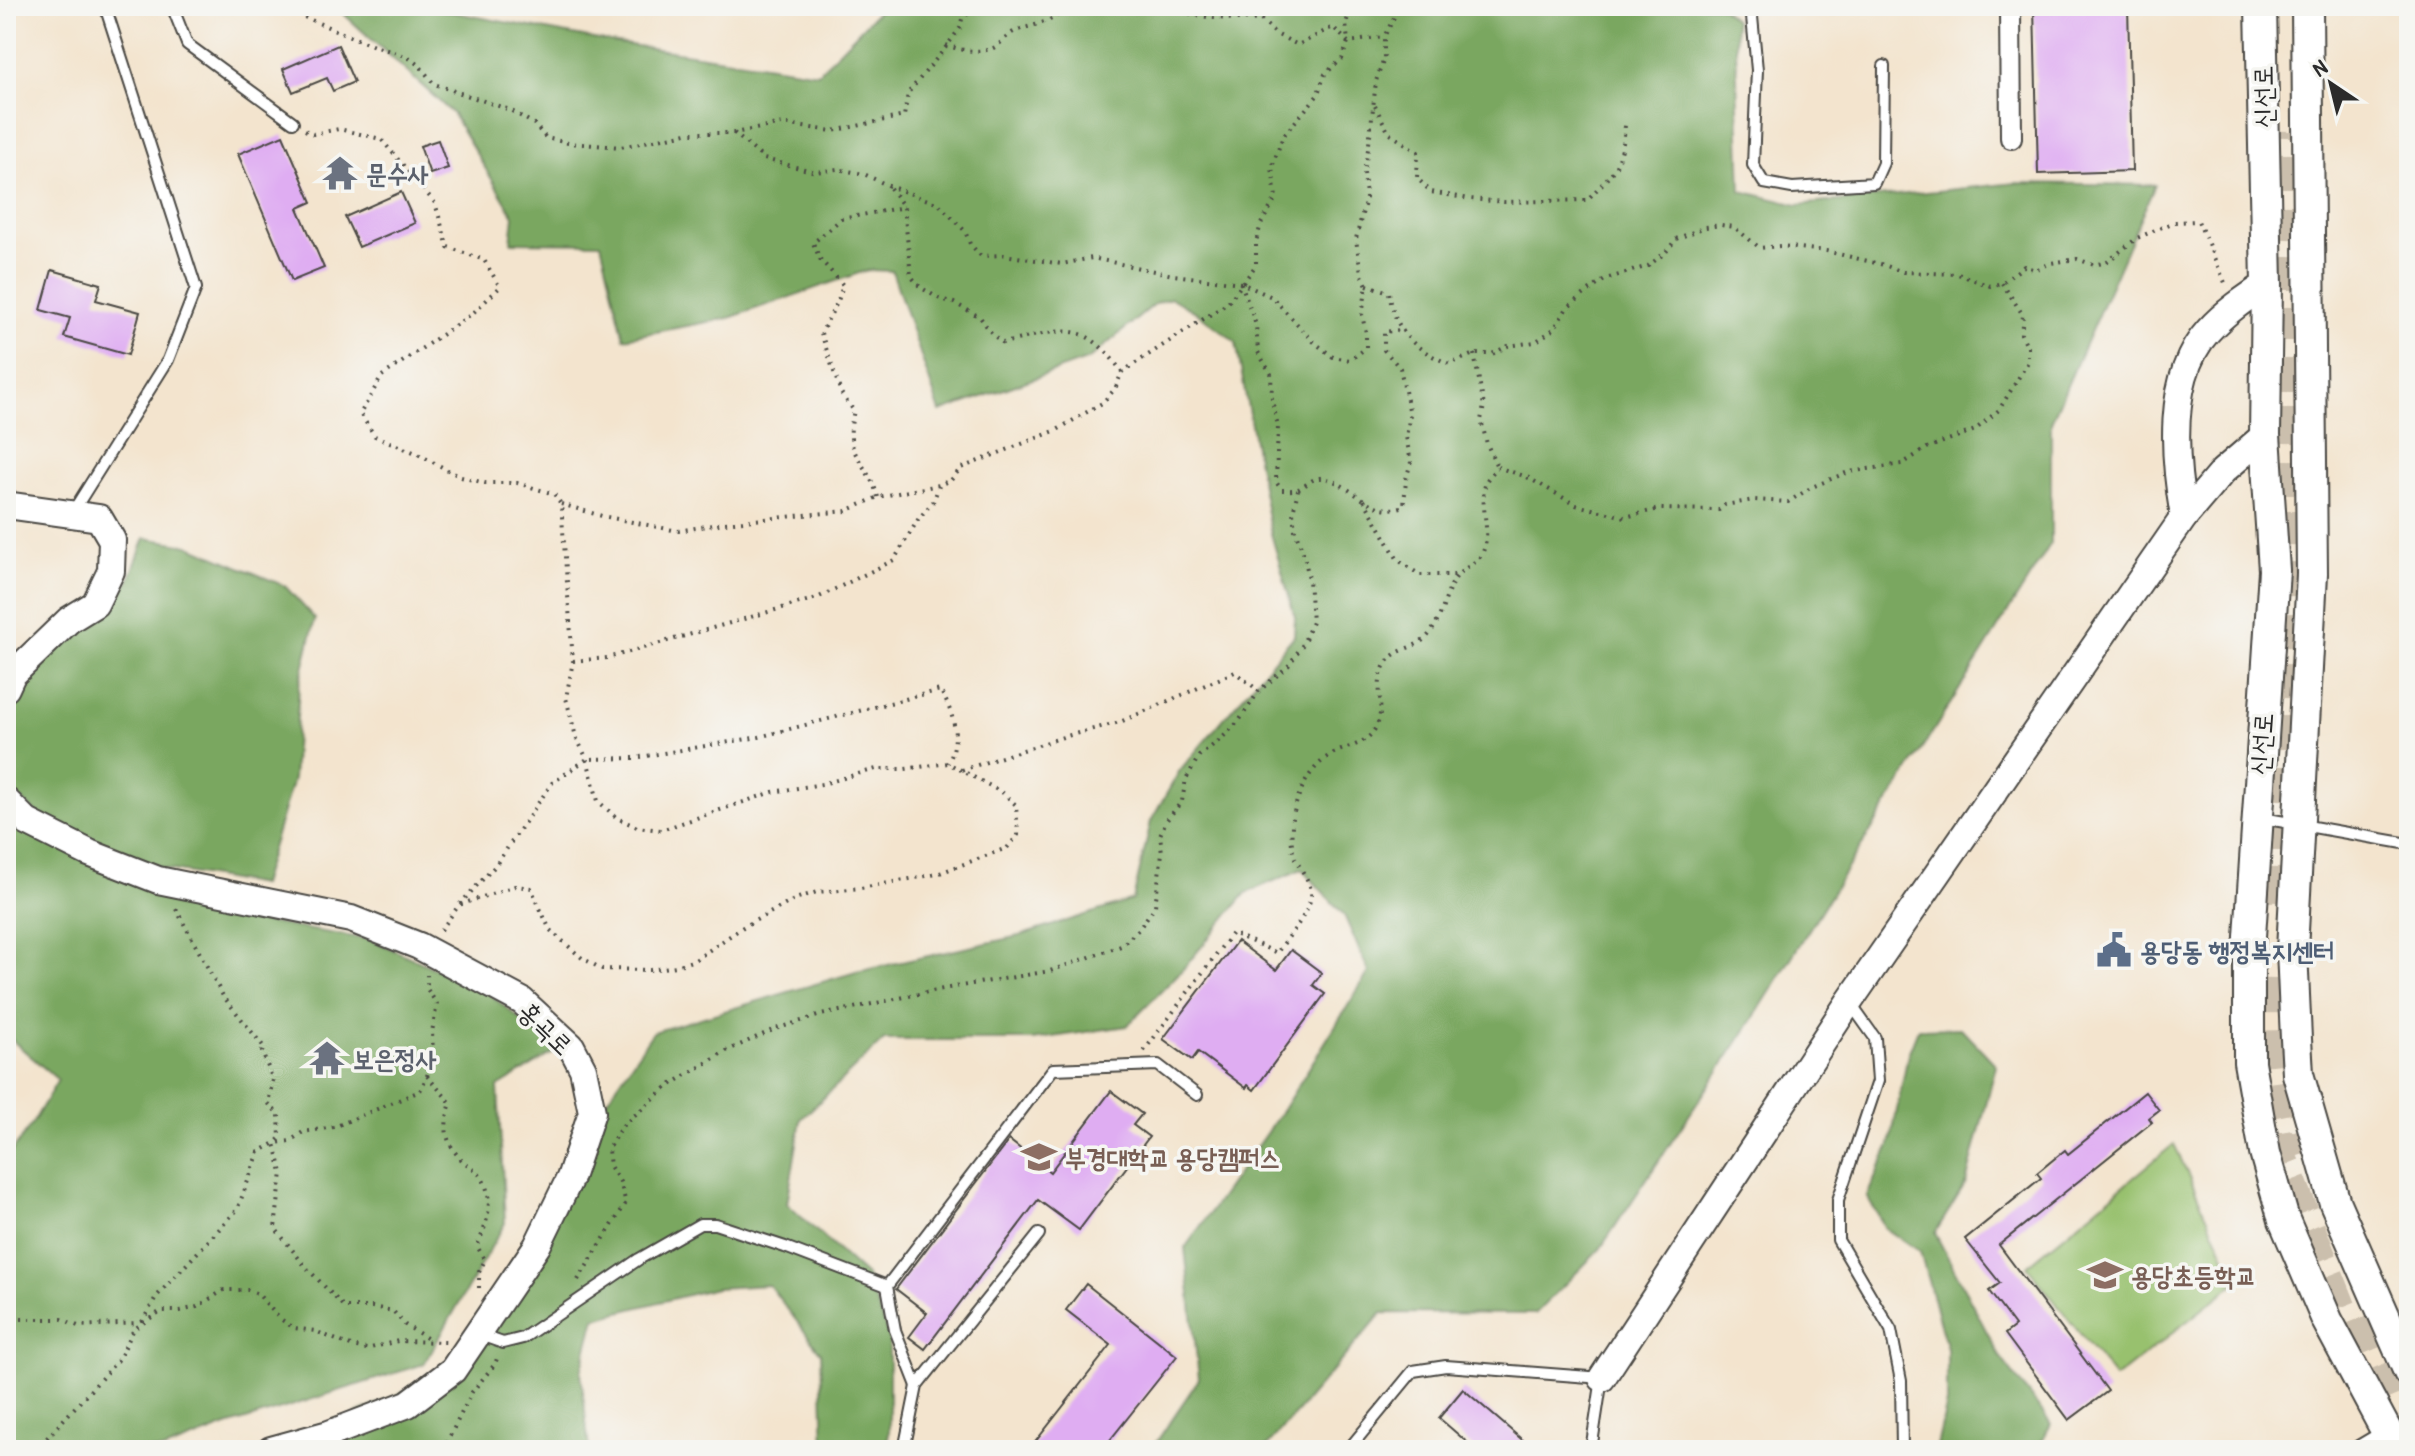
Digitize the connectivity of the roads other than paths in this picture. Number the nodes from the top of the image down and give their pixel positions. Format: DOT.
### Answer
graph roads {
  1 [pos="105,6"];
  2 [pos="172,6"];
  3 [pos="1751,6"];
  4 [pos="2010,6"];
  5 [pos="2261,6"];
  6 [pos="2307,6"];
  7 [pos="1884,66"];
  8 [pos="293,122"];
  9 [pos="2011,138"];
  10 [pos="2267,284"];
  11 [pos="2265,435"];
  12 [pos="6,505"];
  13 [pos="72,513"];
  14 [pos="2184,517"];
  15 [pos="6,688"];
  16 [pos="6,801"];
  17 [pos="2256,817"];
  18 [pos="2301,825"];
  19 [pos="2409,844"];
  20 [pos="1849,1002"];
  21 [pos="1197,1095"];
  22 [pos="1039,1234"];
  23 [pos="887,1286"];
  24 [pos="478,1334"];
  25 [pos="2409,1372"];
  26 [pos="1602,1378"];
  27 [pos="917,1386"];
  28 [pos="2394,1442"];
  29 [pos="271,1450"];
  30 [pos="904,1450"];
  31 [pos="1348,1450"];
  32 [pos="1591,1450"];
  33 [pos="1902,1450"];
  34 [pos="2361,1450"];
  1 -- 13 [label="lane"];
  2 -- 8 [label="lane"];
  3 -- 7 [label="lane"];
  4 -- 9 [label="street"];
  5 -- 10 [label="main road, 신선로"];
  6 -- 18 [label="main road, 신선로"];
  10 -- 11 [label="main road, 신선로"];
  10 -- 14 [label="street"];
  11 -- 14 [label="street"];
  11 -- 17 [label="main road, 신선로"];
  12 -- 13 [label="street"];
  13 -- 15 [label="street"];
  14 -- 20 [label="street"];
  16 -- 24 [label="street, 홍곡로"];
  17 -- 18 [label="lane"];
  17 -- 28 [label="main road, 신선로"];
  18 -- 19 [label="lane"];
  18 -- 25 [label="main road, 신선로"];
  20 -- 26 [label="street"];
  20 -- 33 [label="lane"];
  21 -- 23 [label="lane"];
  22 -- 27 [label="lane"];
  23 -- 24 [label="lane"];
  23 -- 27 [label="lane"];
  24 -- 29 [label="street, 홍곡로"];
  26 -- 31 [label="lane"];
  26 -- 32 [label="lane"];
  27 -- 30 [label="lane"];
  28 -- 34 [label="street"];
}
